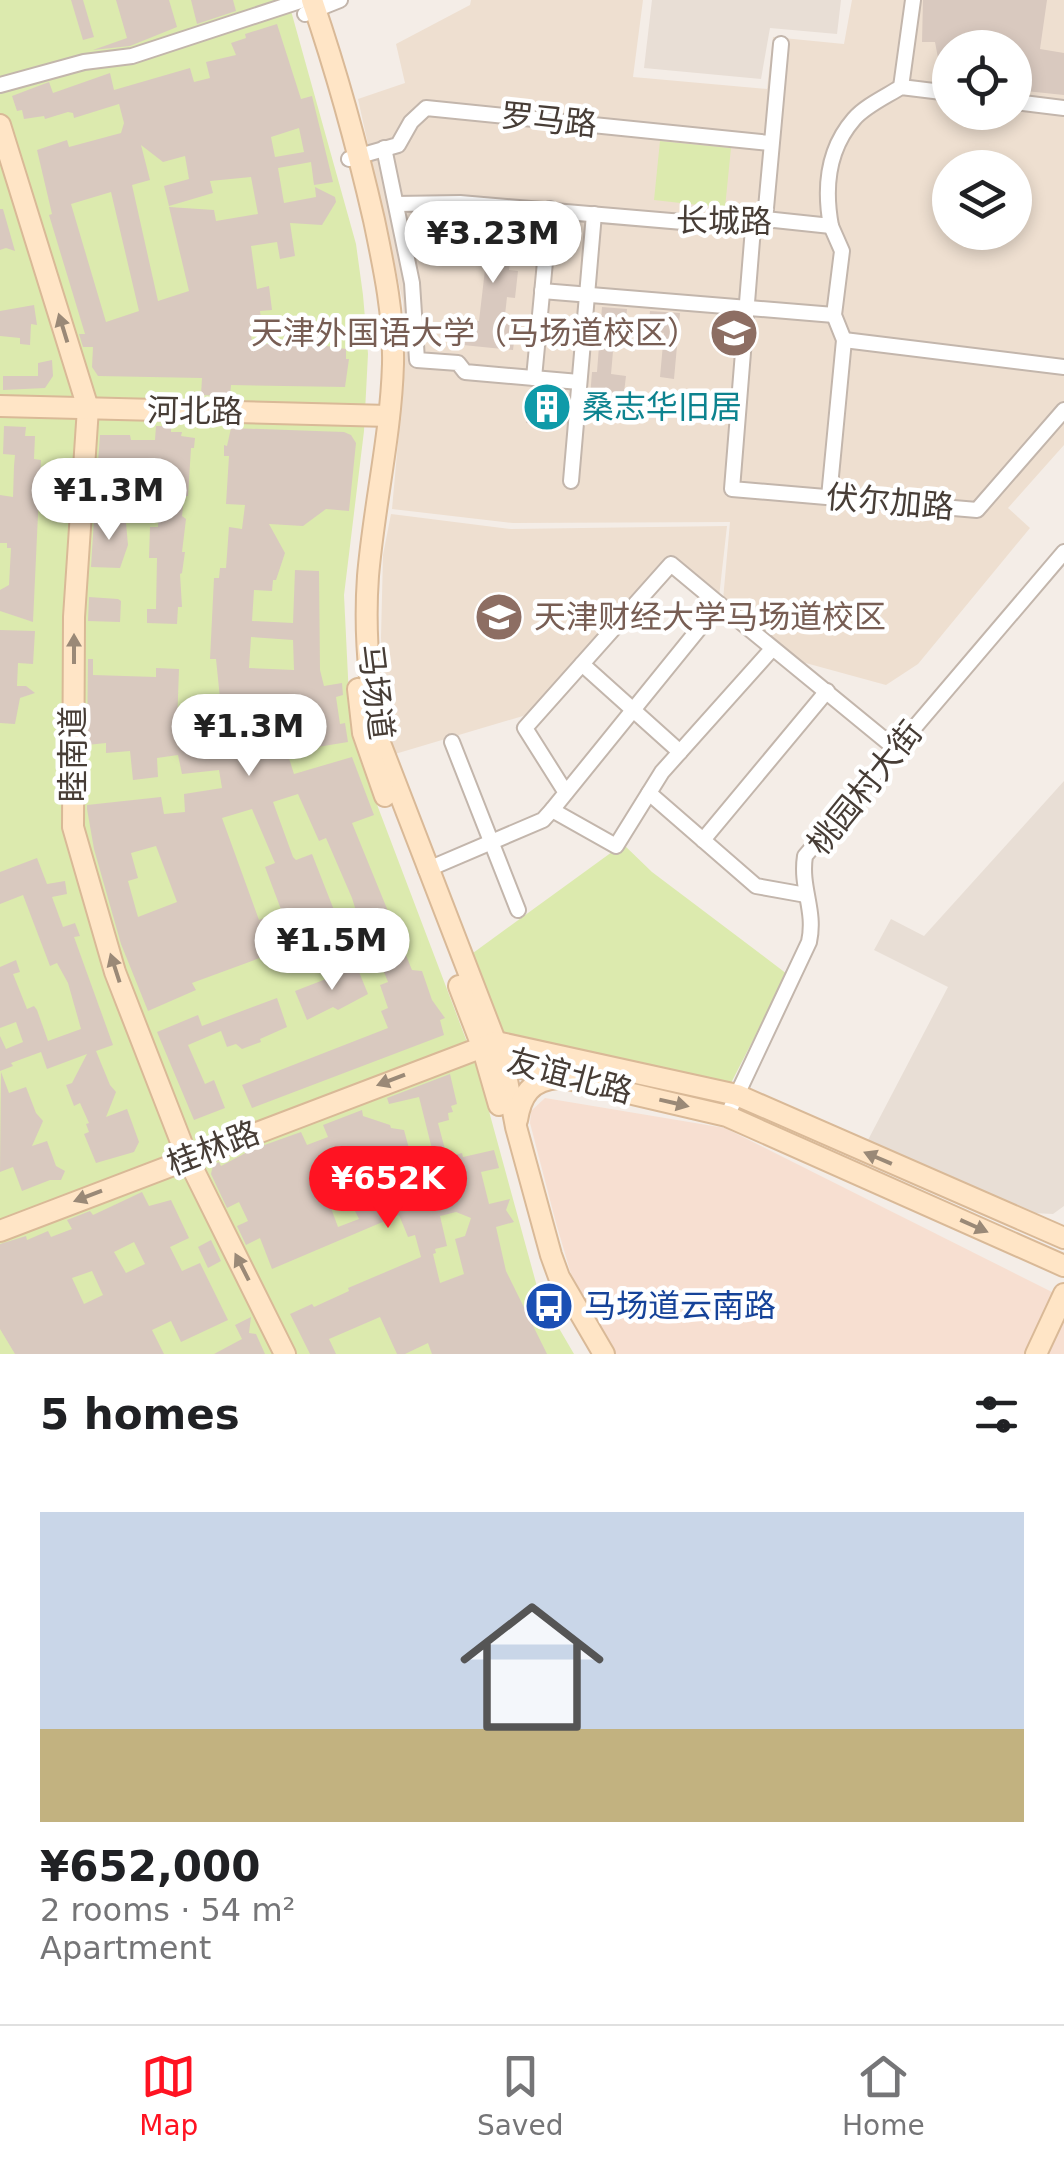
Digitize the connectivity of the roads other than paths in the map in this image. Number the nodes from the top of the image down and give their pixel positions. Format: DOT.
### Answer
graph roads {
  1 [pos="340,0"];
  2 [pos="913,0"];
  3 [pos="306,5"];
  4 [pos="781,44"];
  5 [pos="0,85"];
  6 [pos="901,87"];
  7 [pos="932,91"];
  8 [pos="1032,104"];
  9 [pos="1064,108"];
  10 [pos="0,125"];
  11 [pos="770,143"];
  12 [pos="384,148"];
  13 [pos="354,158"];
  14 [pos="396,204"];
  15 [pos="550,210"];
  16 [pos="594,214"];
  17 [pos="759,223"];
  18 [pos="831,226"];
  19 [pos="542,291"];
  20 [pos="587,294"];
  21 [pos="747,308"];
  22 [pos="834,315"];
  23 [pos="844,340"];
  24 [pos="1064,367"];
  25 [pos="534,378"];
  26 [pos="579,382"];
  27 [pos="0,406"];
  28 [pos="88,408"];
  29 [pos="1064,410"];
  30 [pos="384,416"];
  31 [pos="570,481"];
  32 [pos="829,497"];
  33 [pos="1064,552"];
  34 [pos="719,604"];
  35 [pos="772,649"];
  36 [pos="582,664"];
  37 [pos="827,691"];
  38 [pos="633,710"];
  39 [pos="452,742"];
  40 [pos="896,749"];
  41 [pos="680,752"];
  42 [pos="566,792"];
  43 [pos="649,794"];
  44 [pos="552,810"];
  45 [pos="703,840"];
  46 [pos="491,842"];
  47 [pos="426,870"];
  48 [pos="806,895"];
  49 [pos="518,910"];
  50 [pos="489,1044"];
  51 [pos="504,1064"];
  52 [pos="565,1077"];
  53 [pos="737,1095"];
  54 [pos="728,1116"];
  55 [pos="516,1127"];
  56 [pos="187,1157"];
  57 [pos="0,1231"];
  58 [pos="1064,1238"];
  59 [pos="1064,1266"];
  60 [pos="1064,1294"];
  61 [pos="1064,1318"];
  62 [pos="286,1354"];
  63 [pos="589,1354"];
  64 [pos="604,1354"];
  65 [pos="1036,1354"];
  66 [pos="1047,1354"];
  1 -- 3 [label="street"];
  2 -- 6 [label="street"];
  3 -- 5 [label="street"];
  3 -- 13 [label="main road, 马场道"];
  4 -- 11 [label="street"];
  6 -- 7 [label="street"];
  6 -- 18 [label="street"];
  8 -- 9 [label="street"];
  28 -- 10 [label="main road, 睦南道, one-way"];
  11 -- 12 [label="street, 罗马路"];
  11 -- 17 [label="street"];
  12 -- 13 [label="street, 罗马路"];
  12 -- 14 [label="street"];
  13 -- 30 [label="main road, 马场道"];
  14 -- 15 [label="street, 长城路"];
  14 -- 25 [label="street"];
  15 -- 16 [label="street, 长城路"];
  15 -- 19 [label="street"];
  16 -- 17 [label="street, 长城路"];
  16 -- 20 [label="street"];
  17 -- 18 [label="street, 长城路"];
  17 -- 21 [label="street"];
  18 -- 22 [label="street"];
  19 -- 20 [label="street"];
  19 -- 25 [label="street"];
  20 -- 21 [label="street"];
  20 -- 26 [label="street"];
  21 -- 22 [label="street"];
  21 -- 32 [label="street, 伏尔加路"];
  22 -- 23 [label="street"];
  23 -- 24 [label="street"];
  23 -- 32 [label="street"];
  25 -- 26 [label="street"];
  26 -- 31 [label="street"];
  27 -- 28 [label="main road, 河北路"];
  28 -- 30 [label="main road, 河北路"];
  56 -- 28 [label="main road, 睦南道, one-way"];
  29 -- 32 [label="street, 伏尔加路"];
  30 -- 47 [label="main road, 马场道"];
  30 -- 50 [label="main road, 马场道"];
  33 -- 40 [label="street, 桃园村大街"];
  34 -- 35 [label="street"];
  34 -- 36 [label="street"];
  34 -- 38 [label="street"];
  35 -- 37 [label="street"];
  35 -- 41 [label="street"];
  36 -- 38 [label="street"];
  36 -- 42 [label="street"];
  37 -- 40 [label="street"];
  37 -- 45 [label="street"];
  38 -- 41 [label="street"];
  38 -- 42 [label="street"];
  39 -- 46 [label="street"];
  40 -- 48 [label="street, 桃园村大街"];
  41 -- 43 [label="street"];
  42 -- 44 [label="street"];
  43 -- 44 [label="street"];
  43 -- 45 [label="street"];
  44 -- 46 [label="street"];
  45 -- 48 [label="street"];
  46 -- 47 [label="street"];
  46 -- 49 [label="street"];
  47 -- 50 [label="main road, 马场道"];
  48 -- 53 [label="street, 桃园村大街"];
  50 -- 51 [label="main road, 友谊北路"];
  50 -- 53 [label="main road, 友谊北路"];
  50 -- 56 [label="main road, 桂林路, one-way"];
  50 -- 63 [label="main road, 马场道"];
  51 -- 52 [label="main road, 友谊北路"];
  51 -- 55 [label="main road"];
  52 -- 54 [label="main road, 友谊北路, one-way"];
  52 -- 55 [label="main road"];
  53 -- 54 [label="street, 桃园村大街"];
  58 -- 53 [label="main road, 友谊北路, one-way"];
  54 -- 59 [label="main road, 友谊北路, one-way"];
  55 -- 64 [label="main road"];
  56 -- 57 [label="main road, 桂林路, one-way"];
  62 -- 56 [label="main road, 睦南道, one-way"];
  60 -- 65 [label="main road"];
  61 -- 66 [label="main road"];
}
